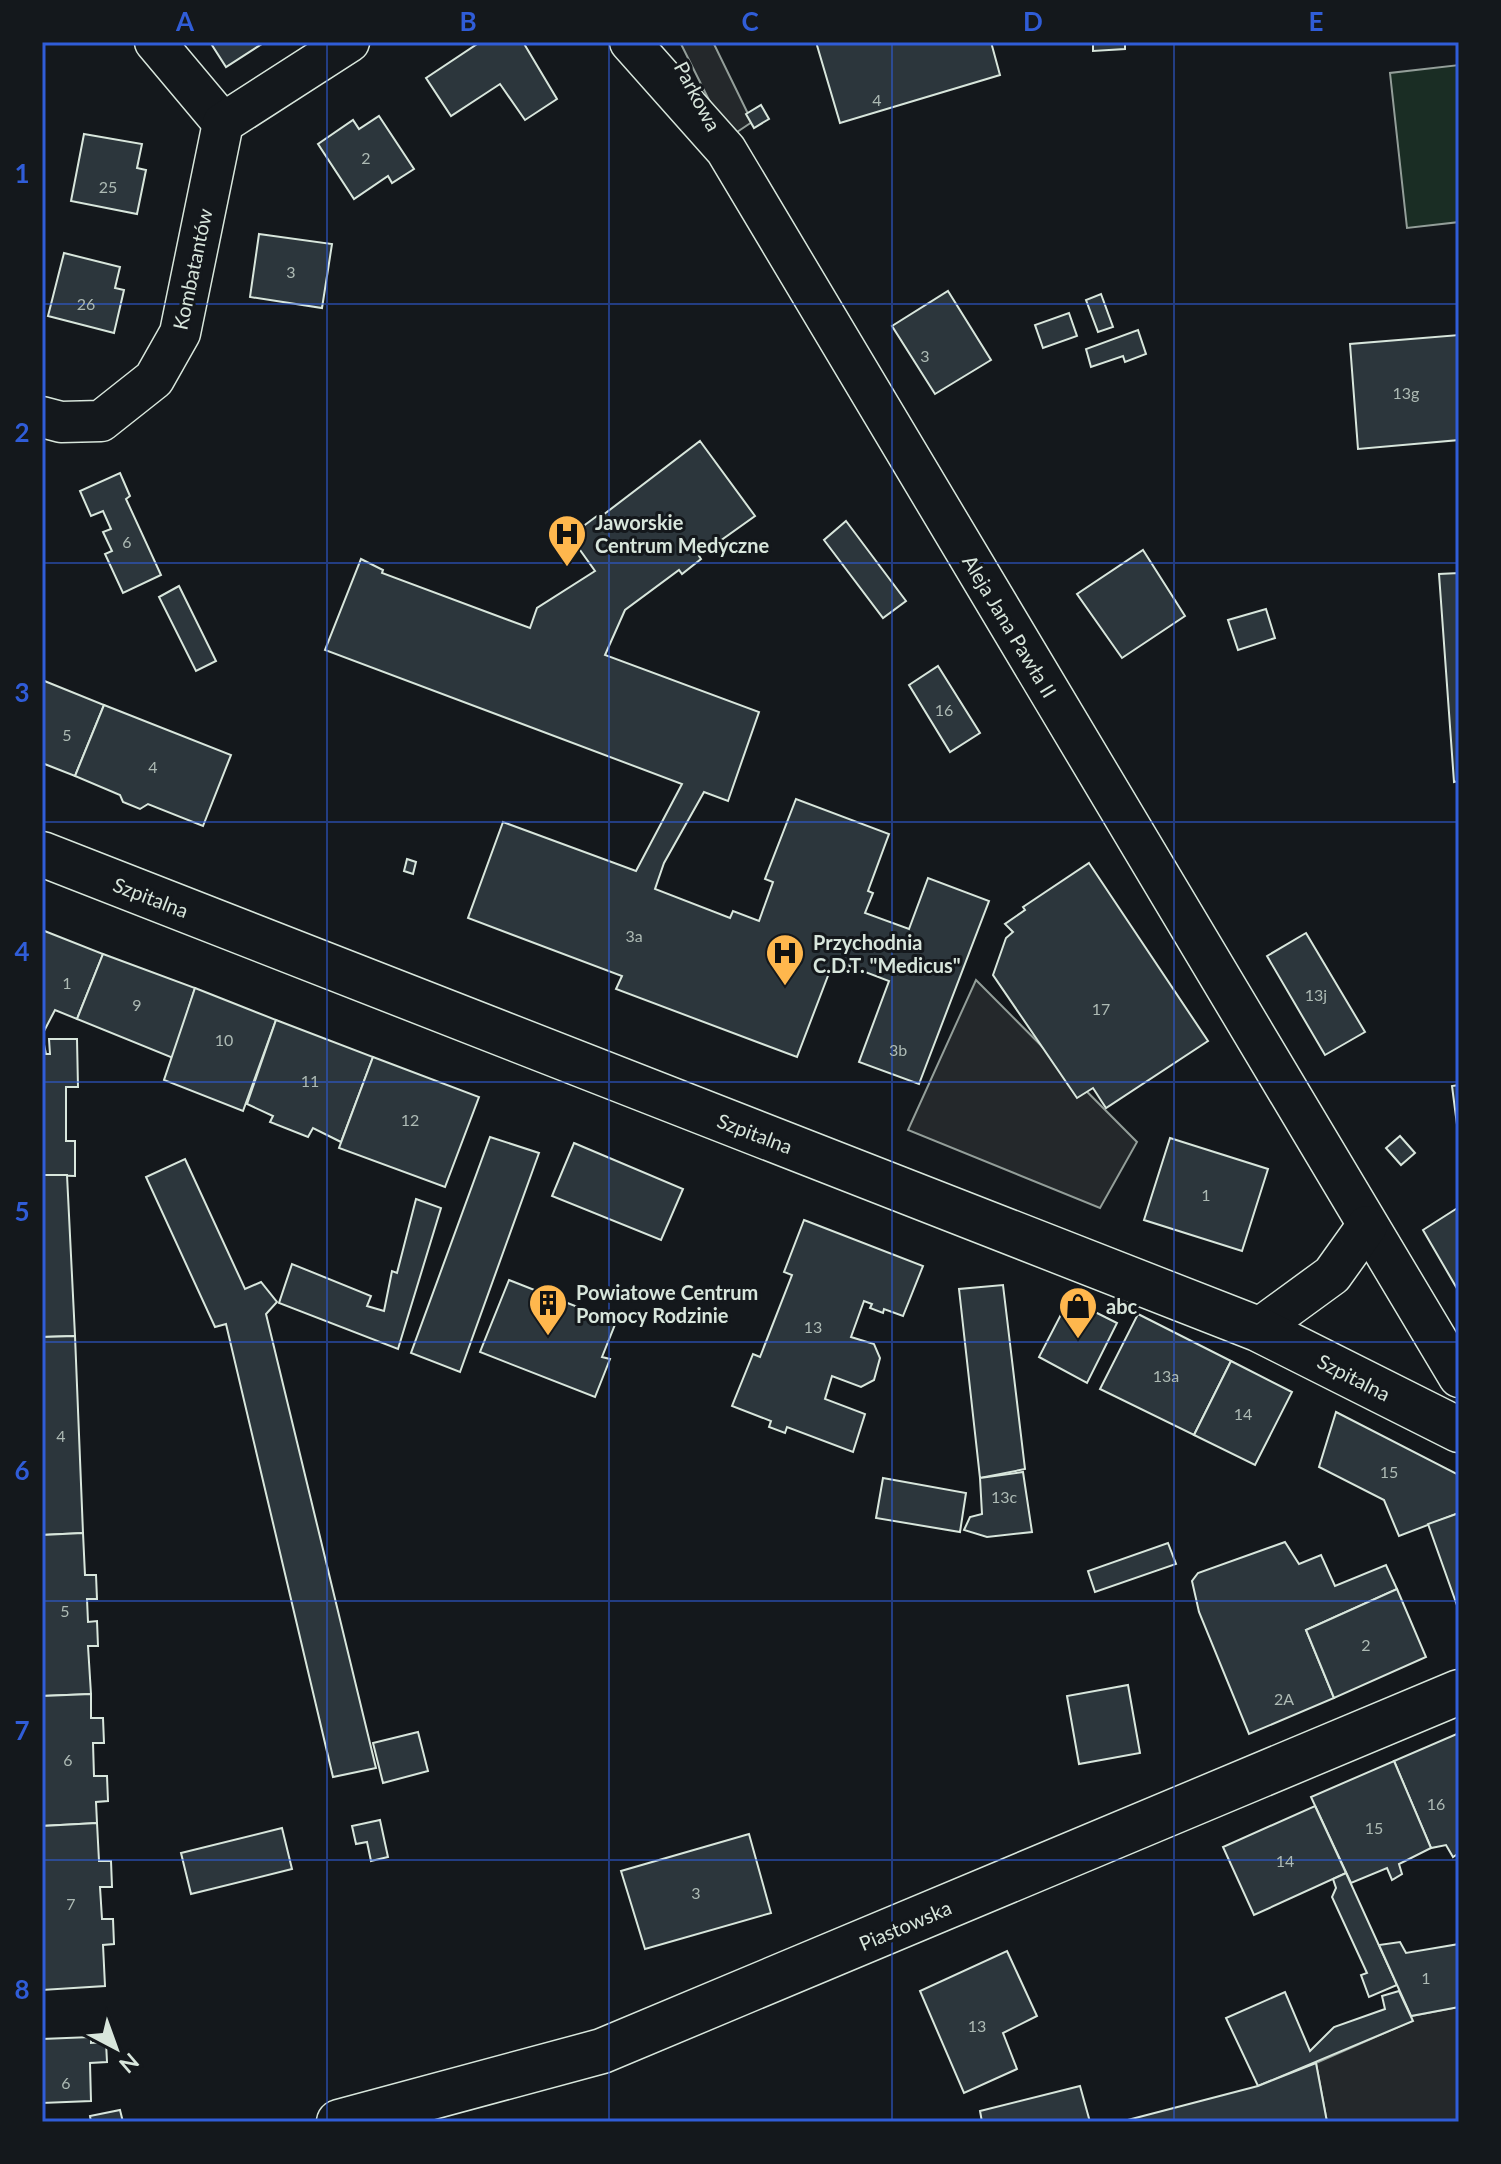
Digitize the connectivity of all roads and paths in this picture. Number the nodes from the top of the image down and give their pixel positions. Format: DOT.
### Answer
graph roads {
  1 [pos="155,42"];
  2 [pos="349,42"];
  3 [pos="630,42"];
  4 [pos="670,42"];
  5 [pos="223,123"];
  6 [pos="726,150"];
  7 [pos="42,417"];
  8 [pos="42,854"];
  9 [pos="1367,1226"];
  10 [pos="1258,1329"];
  11 [pos="1459,1377"];
  12 [pos="1459,1430"];
  13 [pos="1459,1692"];
  14 [pos="339,2122"];
  1 -- 5 [label="street"];
  2 -- 5 [label="street"];
  3 -- 6 [label="street, Aleja Jana Pawła II"];
  4 -- 6 [label="street, Parkowa"];
  5 -- 7 [label="street, Kombatantów"];
  6 -- 9 [label="street, Aleja Jana Pawła II"];
  8 -- 10 [label="street, Szpitalna"];
  9 -- 10 [label="street"];
  9 -- 11 [label="street, Aleja Jana Pawła II"];
  10 -- 12 [label="street, Szpitalna"];
  13 -- 14 [label="street, Piastowska"];
}
